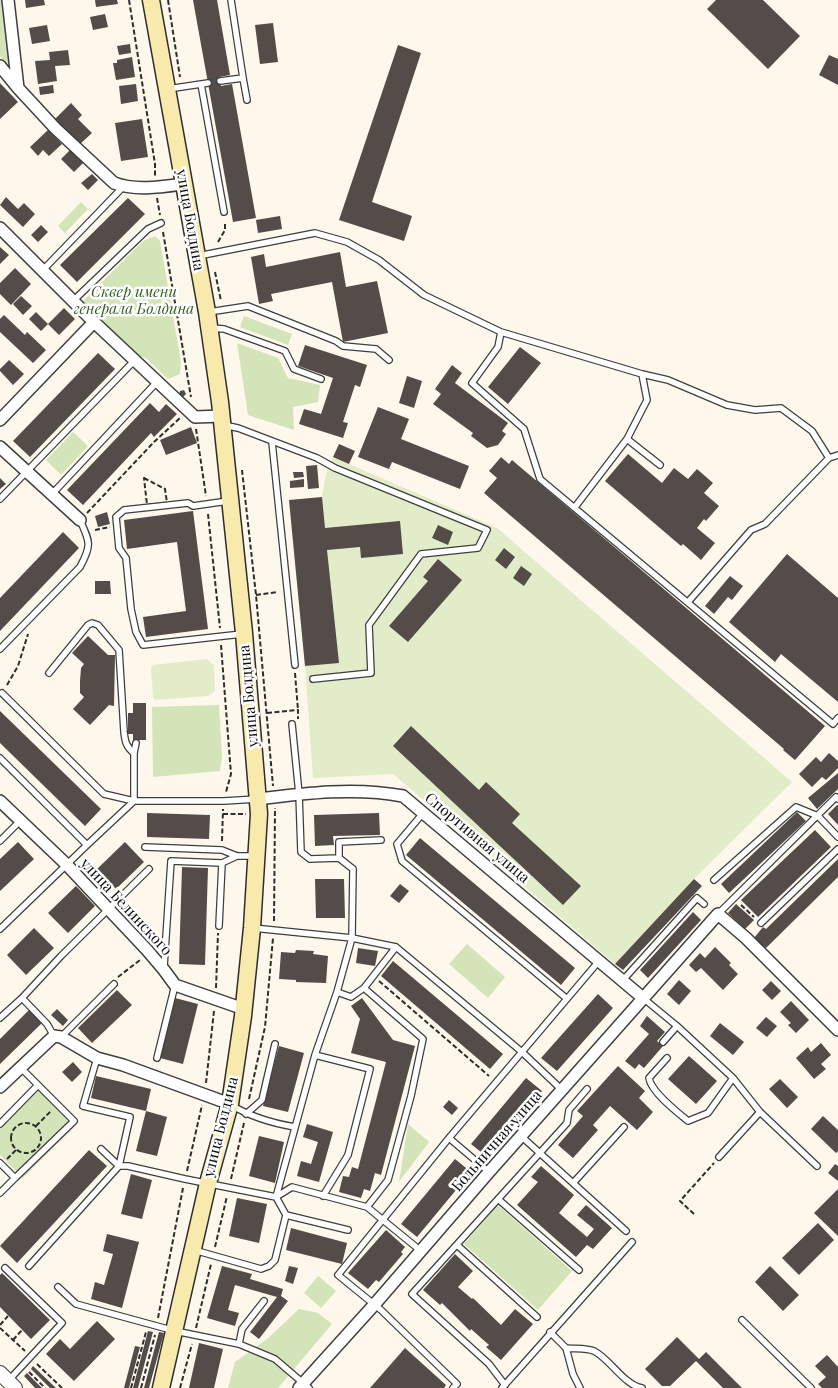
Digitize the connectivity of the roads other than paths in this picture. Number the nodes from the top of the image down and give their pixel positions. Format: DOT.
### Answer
graph roads {
  1 [pos="8,0"];
  2 [pos="151,0"];
  3 [pos="231,0"];
  4 [pos="2,71"];
  5 [pos="242,78"];
  6 [pos="220,82"];
  7 [pos="208,83"];
  8 [pos="201,84"];
  9 [pos="18,88"];
  10 [pos="174,88"];
  11 [pos="247,100"];
  12 [pos="183,184"];
  13 [pos="123,187"];
  14 [pos="224,212"];
  15 [pos="161,223"];
  16 [pos="0,228"];
  17 [pos="204,255"];
  18 [pos="42,270"];
  19 [pos="73,301"];
  20 [pos="208,320"];
  21 [pos="94,322"];
  22 [pos="501,332"];
  23 [pos="389,360"];
  24 [pos="134,361"];
  25 [pos="642,374"];
  26 [pos="321,379"];
  27 [pos="157,382"];
  28 [pos="0,420"];
  29 [pos="223,421"];
  30 [pos="627,439"];
  31 [pos="272,442"];
  32 [pos="0,447"];
  33 [pos="838,455"];
  34 [pos="829,458"];
  35 [pos="660,465"];
  36 [pos="27,472"];
  37 [pos="52,494"];
  38 [pos="0,499"];
  39 [pos="231,501"];
  40 [pos="575,507"];
  41 [pos="80,520"];
  42 [pos="688,602"];
  43 [pos="244,633"];
  44 [pos="0,649"];
  45 [pos="295,665"];
  46 [pos="49,673"];
  47 [pos="313,679"];
  48 [pos="2,693"];
  49 [pos="838,718"];
  50 [pos="292,724"];
  51 [pos="136,743"];
  52 [pos="134,753"];
  53 [pos="0,758"];
  54 [pos="299,794"];
  55 [pos="258,799"];
  56 [pos="838,799"];
  57 [pos="0,801"];
  58 [pos="134,801"];
  59 [pos="424,812"];
  60 [pos="818,816"];
  61 [pos="20,820"];
  62 [pos="838,837"];
  63 [pos="381,840"];
  64 [pos="0,841"];
  65 [pos="87,845"];
  66 [pos="145,847"];
  67 [pos="838,849"];
  68 [pos="237,856"];
  69 [pos="256,856"];
  70 [pos="339,858"];
  71 [pos="222,863"];
  72 [pos="66,864"];
  73 [pos="150,869"];
  74 [pos="714,880"];
  75 [pos="704,904"];
  76 [pos="108,910"];
  77 [pos="718,914"];
  78 [pos="761,923"];
  79 [pos="219,926"];
  80 [pos="252,928"];
  81 [pos="0,929"];
  82 [pos="352,938"];
  83 [pos="396,947"];
  84 [pos="599,961"];
  85 [pos="164,970"];
  86 [pos="623,980"];
  87 [pos="114,984"];
  88 [pos="175,985"];
  89 [pos="364,988"];
  90 [pos="337,992"];
  91 [pos="351,997"];
  92 [pos="22,998"];
  93 [pos="566,998"];
  94 [pos="643,998"];
  95 [pos="355,1003"];
  96 [pos="244,1010"];
  97 [pos="0,1018"];
  98 [pos="676,1026"];
  99 [pos="838,1030"];
  100 [pos="57,1037"];
  101 [pos="663,1042"];
  102 [pos="275,1044"];
  103 [pos="522,1052"];
  104 [pos="315,1055"];
  105 [pos="97,1058"];
  106 [pos="157,1058"];
  107 [pos="666,1058"];
  108 [pos="21,1068"];
  109 [pos="733,1078"];
  110 [pos="38,1085"];
  111 [pos="0,1088"];
  112 [pos="587,1089"];
  113 [pos="562,1090"];
  114 [pos="230,1104"];
  115 [pos="760,1112"];
  116 [pos="246,1114"];
  117 [pos="0,1124"];
  118 [pos="624,1126"];
  119 [pos="294,1127"];
  120 [pos="521,1136"];
  121 [pos="449,1138"];
  122 [pos="101,1149"];
  123 [pos="541,1152"];
  124 [pos="719,1157"];
  125 [pos="0,1164"];
  126 [pos="119,1166"];
  127 [pos="817,1166"];
  128 [pos="489,1172"];
  129 [pos="15,1178"];
  130 [pos="574,1182"];
  131 [pos="208,1183"];
  132 [pos="0,1193"];
  133 [pos="276,1196"];
  134 [pos="324,1196"];
  135 [pos="498,1199"];
  136 [pos="367,1207"];
  137 [pos="286,1215"];
  138 [pos="384,1220"];
  139 [pos="348,1230"];
  140 [pos="626,1231"];
  141 [pos="632,1242"];
  142 [pos="457,1245"];
  143 [pos="192,1250"];
  144 [pos="421,1250"];
  145 [pos="29,1266"];
  146 [pos="5,1268"];
  147 [pos="579,1270"];
  148 [pos="58,1287"];
  149 [pos="264,1301"];
  150 [pos="374,1305"];
  151 [pos="537,1317"];
  152 [pos="742,1320"];
  153 [pos="175,1331"];
  154 [pos="550,1332"];
  155 [pos="239,1344"];
  156 [pos="566,1348"];
  157 [pos="6,1380"];
  158 [pos="304,1386"];
  159 [pos="504,1386"];
  160 [pos="161,1388"];
  161 [pos="453,1388"];
  162 [pos="580,1388"];
  163 [pos="642,1388"];
  164 [pos="811,1388"];
  1 -- 9 [label="street"];
  2 -- 10 [label="main road, улица Болдина"];
  3 -- 5 [label="lane"];
  4 -- 9 [label="street"];
  5 -- 6 [label="lane"];
  5 -- 11 [label="lane"];
  7 -- 8 [label="lane"];
  8 -- 10 [label="lane"];
  8 -- 14 [label="lane"];
  9 -- 13 [label="street"];
  10 -- 12 [label="main road, улица Болдина"];
  12 -- 13 [label="street"];
  12 -- 17 [label="main road, улица Болдина"];
  13 -- 18 [label="lane"];
  15 -- 19 [label="lane"];
  16 -- 18 [label="street"];
  17 -- 20 [label="main road, улица Болдина"];
  17 -- 22 [label="lane"];
  18 -- 19 [label="street"];
  19 -- 21 [label="street"];
  20 -- 23 [label="lane"];
  20 -- 26 [label="lane"];
  20 -- 29 [label="main road, улица Болдина"];
  21 -- 24 [label="street"];
  21 -- 28 [label="street"];
  22 -- 25 [label="lane"];
  22 -- 40 [label="lane"];
  24 -- 27 [label="street"];
  24 -- 36 [label="lane"];
  25 -- 30 [label="lane"];
  25 -- 34 [label="lane"];
  27 -- 29 [label="street"];
  27 -- 37 [label="lane"];
  29 -- 31 [label="lane"];
  29 -- 39 [label="main road, улица Болдина"];
  30 -- 35 [label="lane"];
  30 -- 40 [label="lane"];
  31 -- 45 [label="lane"];
  31 -- 47 [label="lane"];
  32 -- 36 [label="street"];
  33 -- 34 [label="lane"];
  34 -- 42 [label="lane"];
  36 -- 37 [label="street"];
  36 -- 38 [label="lane"];
  37 -- 41 [label="street"];
  39 -- 43 [label="main road, улица Болдина"];
  39 -- 43 [label="lane"];
  40 -- 42 [label="lane"];
  41 -- 44 [label="lane"];
  42 -- 49 [label="lane"];
  43 -- 55 [label="main road, улица Болдина"];
  46 -- 52 [label="lane"];
  48 -- 58 [label="lane"];
  50 -- 54 [label="lane"];
  51 -- 52 [label="lane"];
  52 -- 58 [label="lane"];
  53 -- 65 [label="lane"];
  54 -- 55 [label="street, Спортивная улица"];
  54 -- 59 [label="street, Спортивная улица"];
  54 -- 70 [label="lane"];
  55 -- 58 [label="lane"];
  55 -- 69 [label="main road, улица Болдина"];
  56 -- 60 [label="lane"];
  57 -- 61 [label="street, улица Белинского"];
  58 -- 65 [label="lane"];
  59 -- 84 [label="street, Спортивная улица"];
  59 -- 93 [label="lane"];
  60 -- 62 [label="lane"];
  60 -- 74 [label="lane"];
  60 -- 77 [label="lane"];
  61 -- 64 [label="lane"];
  61 -- 72 [label="street, улица Белинского"];
  63 -- 70 [label="lane"];
  65 -- 72 [label="lane"];
  66 -- 68 [label="lane"];
  67 -- 78 [label="lane"];
  68 -- 69 [label="lane"];
  68 -- 71 [label="lane"];
  69 -- 80 [label="main road, улица Болдина"];
  70 -- 82 [label="lane"];
  71 -- 79 [label="lane"];
  71 -- 85 [label="lane"];
  72 -- 76 [label="street, улица Белинского"];
  72 -- 81 [label="lane"];
  73 -- 76 [label="lane"];
  75 -- 86 [label="lane"];
  76 -- 85 [label="street, улица Белинского"];
  76 -- 92 [label="lane"];
  77 -- 94 [label="street, Больничная улица"];
  77 -- 99 [label="street"];
  80 -- 82 [label="lane"];
  80 -- 96 [label="main road, улица Болдина"];
  82 -- 83 [label="lane"];
  82 -- 90 [label="lane"];
  83 -- 89 [label="lane"];
  83 -- 103 [label="lane"];
  84 -- 86 [label="street, Спортивная улица"];
  84 -- 93 [label="lane"];
  85 -- 88 [label="street, улица Белинского"];
  86 -- 94 [label="street, Спортивная улица"];
  87 -- 100 [label="lane"];
  88 -- 96 [label="street"];
  88 -- 106 [label="lane"];
  89 -- 91 [label="lane"];
  89 -- 136 [label="lane"];
  90 -- 91 [label="lane"];
  90 -- 104 [label="lane"];
  91 -- 95 [label="lane"];
  92 -- 97 [label="lane"];
  92 -- 100 [label="lane"];
  93 -- 103 [label="lane"];
  94 -- 98 [label="lane"];
  94 -- 113 [label="street, Больничная улица"];
  96 -- 114 [label="main road, улица Болдина"];
  98 -- 101 [label="lane"];
  98 -- 109 [label="lane"];
  100 -- 105 [label="street"];
  100 -- 108 [label="street"];
  102 -- 116 [label="lane"];
  103 -- 113 [label="lane"];
  103 -- 121 [label="lane"];
  104 -- 119 [label="lane"];
  104 -- 134 [label="lane"];
  105 -- 114 [label="street"];
  105 -- 126 [label="lane"];
  107 -- 109 [label="lane"];
  108 -- 110 [label="lane"];
  108 -- 111 [label="street"];
  109 -- 115 [label="lane"];
  110 -- 117 [label="lane"];
  110 -- 129 [label="lane"];
  112 -- 123 [label="lane"];
  113 -- 120 [label="street, Больничная улица"];
  114 -- 116 [label="lane"];
  114 -- 131 [label="main road, улица Болдина"];
  115 -- 124 [label="lane"];
  115 -- 127 [label="lane"];
  116 -- 119 [label="lane"];
  118 -- 130 [label="lane"];
  119 -- 133 [label="lane"];
  120 -- 123 [label="lane"];
  120 -- 128 [label="street, Больничная улица"];
  121 -- 128 [label="lane"];
  121 -- 138 [label="lane"];
  122 -- 126 [label="lane"];
  123 -- 130 [label="lane"];
  123 -- 135 [label="lane"];
  125 -- 129 [label="lane"];
  126 -- 131 [label="lane"];
  126 -- 145 [label="lane"];
  128 -- 144 [label="street, Больничная улица"];
  129 -- 132 [label="lane"];
  130 -- 140 [label="lane"];
  131 -- 133 [label="lane"];
  131 -- 143 [label="main road, улица Болдина"];
  133 -- 134 [label="lane"];
  133 -- 137 [label="lane"];
  134 -- 136 [label="lane"];
  135 -- 142 [label="lane"];
  135 -- 147 [label="lane"];
  136 -- 138 [label="lane"];
  137 -- 139 [label="lane"];
  137 -- 143 [label="lane"];
  138 -- 144 [label="lane"];
  138 -- 150 [label="lane"];
  141 -- 154 [label="lane"];
  142 -- 151 [label="lane"];
  142 -- 159 [label="lane"];
  143 -- 153 [label="main road, улица Болдина"];
  144 -- 150 [label="street, Больничная улица"];
  146 -- 157 [label="lane"];
  148 -- 153 [label="lane"];
  149 -- 155 [label="lane"];
  150 -- 158 [label="street, Больничная улица"];
  150 -- 161 [label="lane"];
  152 -- 164 [label="lane"];
  153 -- 155 [label="lane"];
  153 -- 160 [label="main road, улица Болдина"];
  154 -- 156 [label="lane"];
  154 -- 159 [label="lane"];
  155 -- 158 [label="lane"];
  156 -- 162 [label="lane"];
  156 -- 163 [label="lane"];
}
